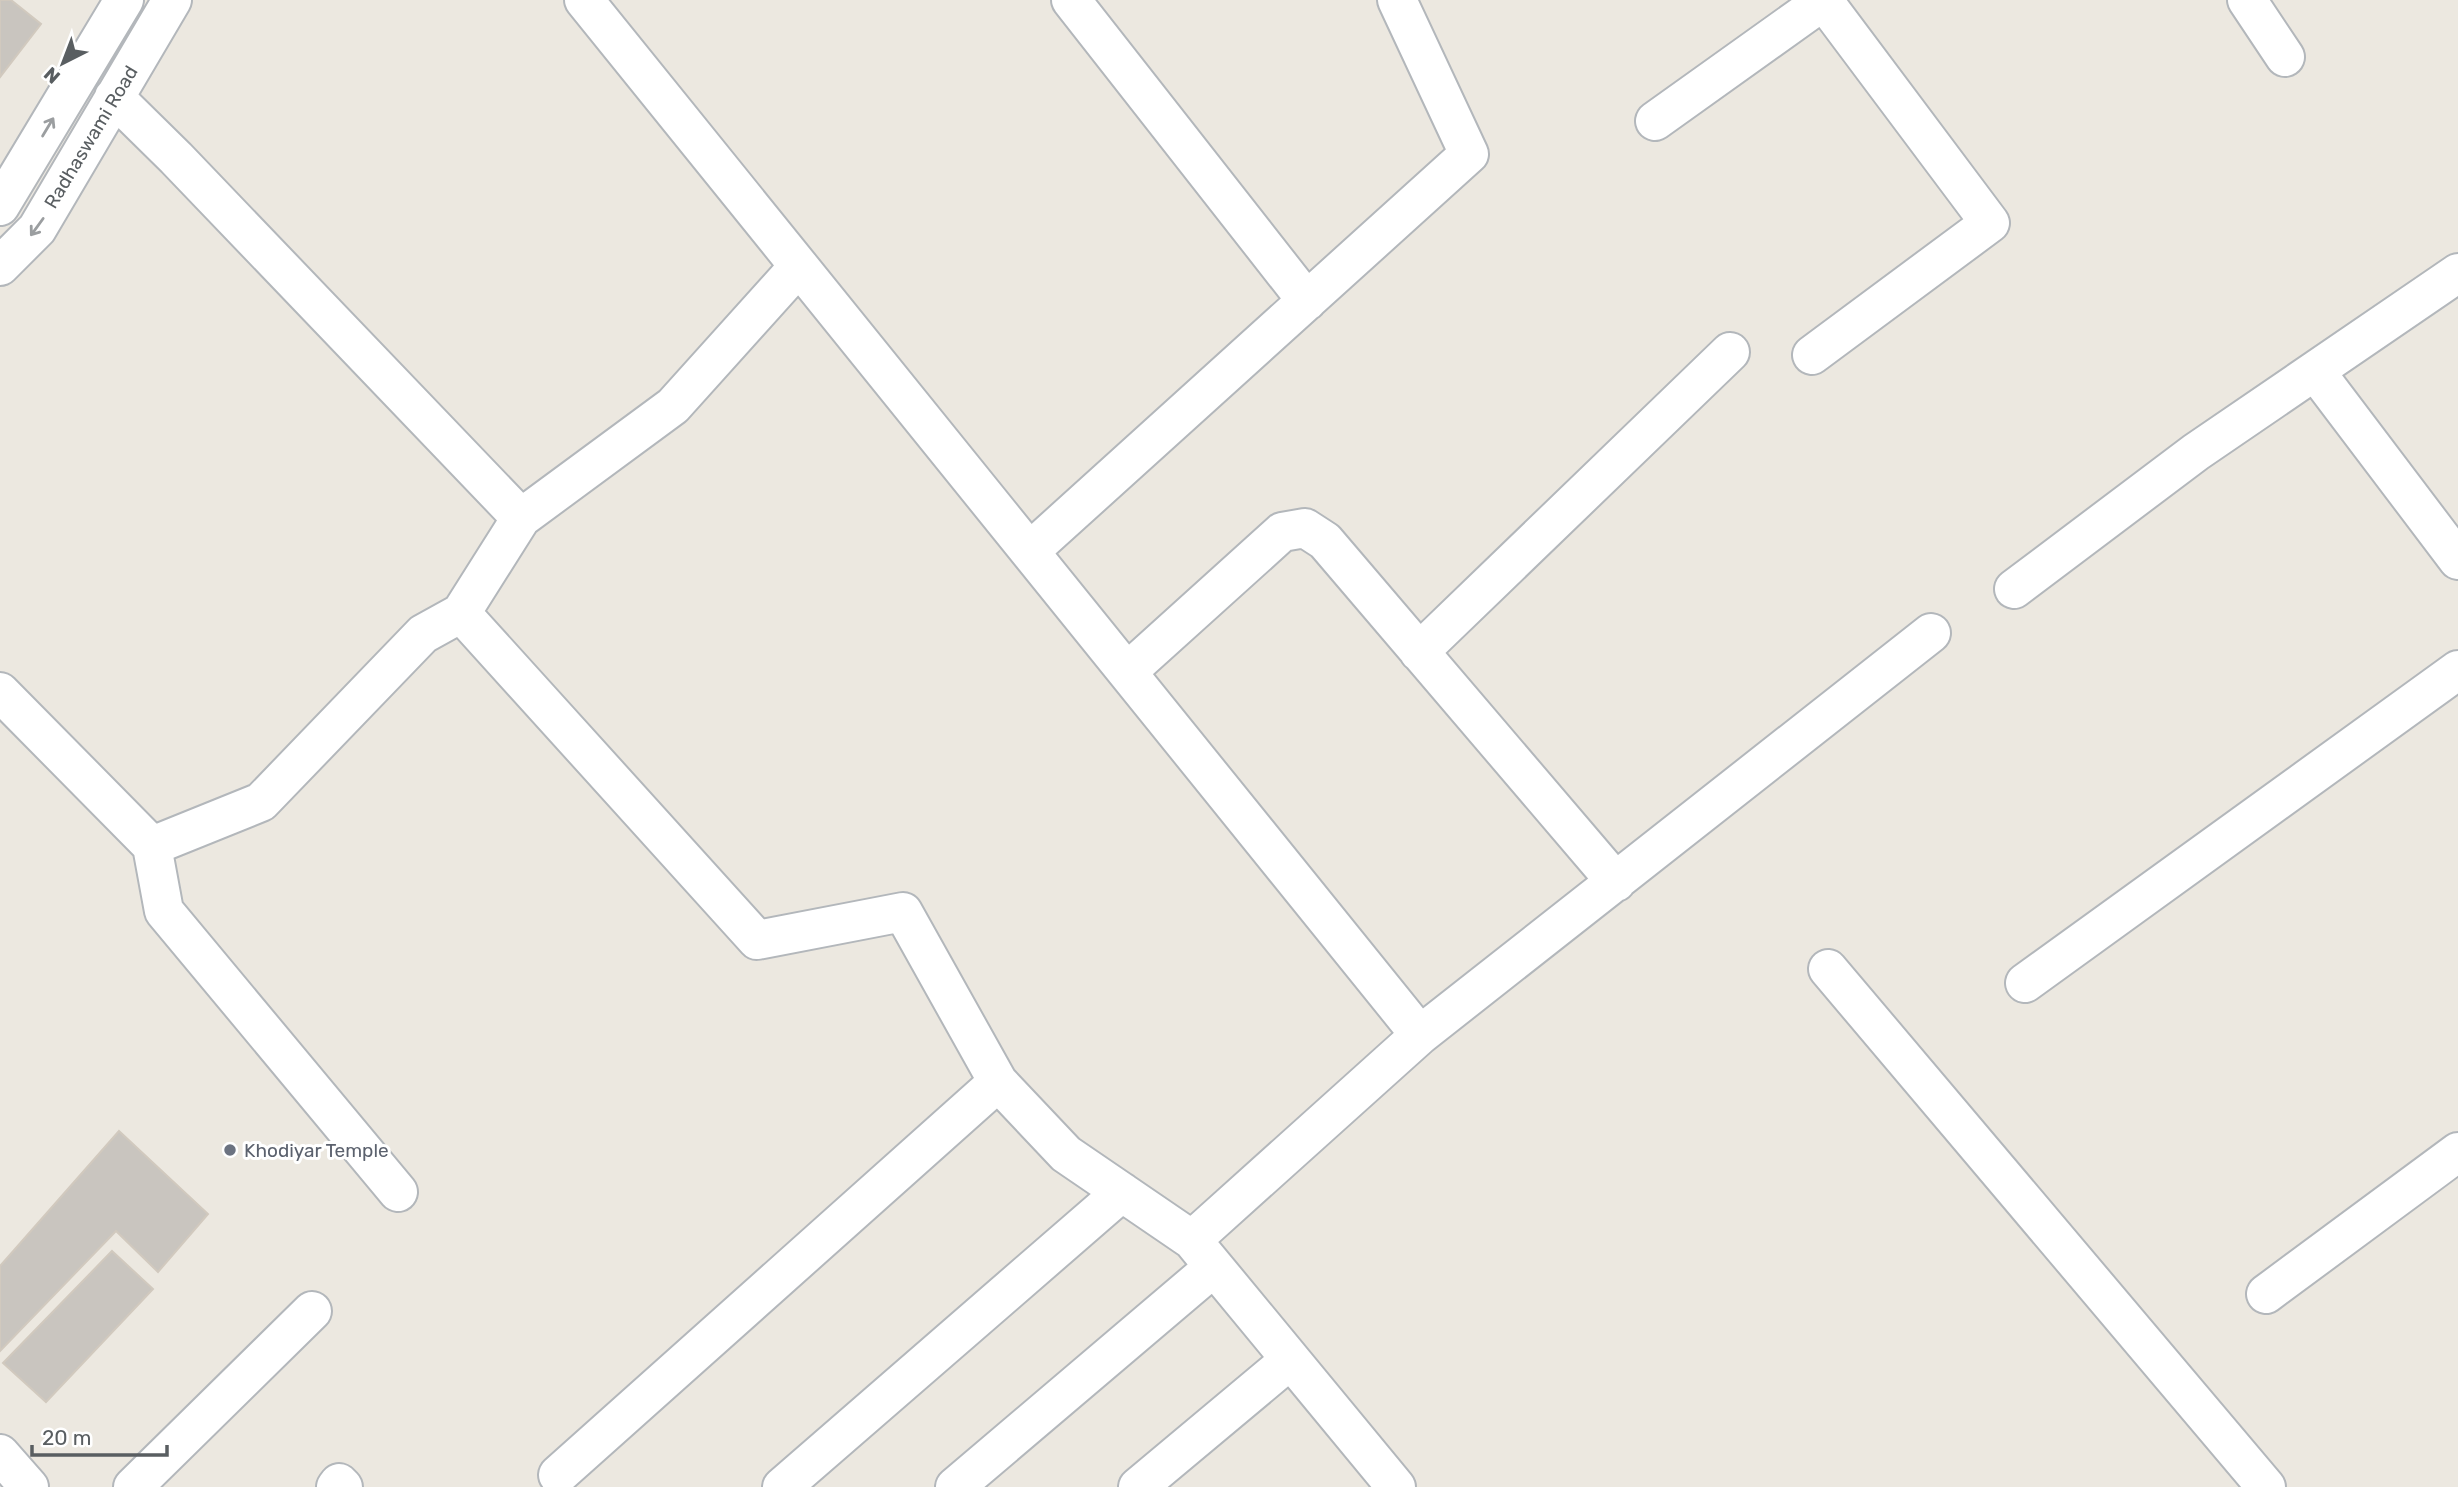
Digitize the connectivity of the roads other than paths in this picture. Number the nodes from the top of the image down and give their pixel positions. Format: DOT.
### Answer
graph roads {
  1 [pos="124,0"];
  2 [pos="172,0"];
  3 [pos="584,0"];
  4 [pos="1071,0"];
  5 [pos="1396,0"];
  6 [pos="1823,0"];
  7 [pos="2247,0"];
  8 [pos="2285,57"];
  9 [pos="114,97"];
  10 [pos="1655,121"];
  11 [pos="0,206"];
  12 [pos="799,266"];
  13 [pos="0,267"];
  14 [pos="2458,273"];
  15 [pos="1307,301"];
  16 [pos="1730,352"];
  17 [pos="1812,355"];
  18 [pos="2315,371"];
  19 [pos="521,518"];
  20 [pos="1030,551"];
  21 [pos="2458,560"];
  22 [pos="2014,589"];
  23 [pos="461,613"];
  24 [pos="1931,633"];
  25 [pos="1419,652"];
  26 [pos="2458,670"];
  27 [pos="1127,672"];
  28 [pos="0,692"];
  29 [pos="152,846"];
  30 [pos="1616,882"];
  31 [pos="1828,969"];
  32 [pos="2025,983"];
  33 [pos="1420,1035"];
  34 [pos="998,1082"];
  35 [pos="2458,1152"];
  36 [pos="398,1192"];
  37 [pos="1122,1192"];
  38 [pos="1203,1253"];
  39 [pos="2266,1294"];
  40 [pos="312,1311"];
  41 [pos="1290,1360"];
  42 [pos="0,1454"];
  43 [pos="558,1475"];
  44 [pos="29,1487"];
  45 [pos="133,1487"];
  46 [pos="336,1487"];
  47 [pos="343,1487"];
  48 [pos="782,1487"];
  49 [pos="955,1487"];
  50 [pos="1138,1487"];
  51 [pos="1396,1487"];
  52 [pos="2266,1487"];
  11 -- 1 [label="street, one-way"];
  2 -- 9 [label="street, Radhaswami Road"];
  3 -- 12 [label="street"];
  4 -- 15 [label="street"];
  5 -- 15 [label="street"];
  6 -- 10 [label="street"];
  6 -- 17 [label="street"];
  7 -- 8 [label="street"];
  9 -- 13 [label="street, Radhaswami Road, one-way"];
  9 -- 19 [label="street"];
  12 -- 19 [label="street"];
  12 -- 20 [label="street"];
  14 -- 18 [label="street"];
  15 -- 20 [label="street"];
  16 -- 25 [label="street"];
  18 -- 21 [label="street"];
  18 -- 22 [label="street"];
  19 -- 23 [label="street"];
  20 -- 27 [label="street"];
  23 -- 29 [label="street"];
  23 -- 34 [label="street"];
  24 -- 30 [label="street"];
  25 -- 27 [label="street"];
  25 -- 30 [label="street"];
  26 -- 32 [label="street"];
  27 -- 33 [label="street"];
  28 -- 29 [label="street"];
  29 -- 36 [label="street"];
  30 -- 33 [label="street"];
  31 -- 52 [label="street"];
  33 -- 38 [label="street"];
  34 -- 37 [label="street"];
  34 -- 43 [label="street"];
  35 -- 39 [label="street"];
  37 -- 38 [label="street"];
  37 -- 48 [label="street"];
  38 -- 41 [label="street"];
  38 -- 49 [label="street"];
  40 -- 45 [label="street"];
  41 -- 50 [label="street"];
  41 -- 51 [label="street"];
  42 -- 44 [label="street"];
  46 -- 47 [label="street"];
}
